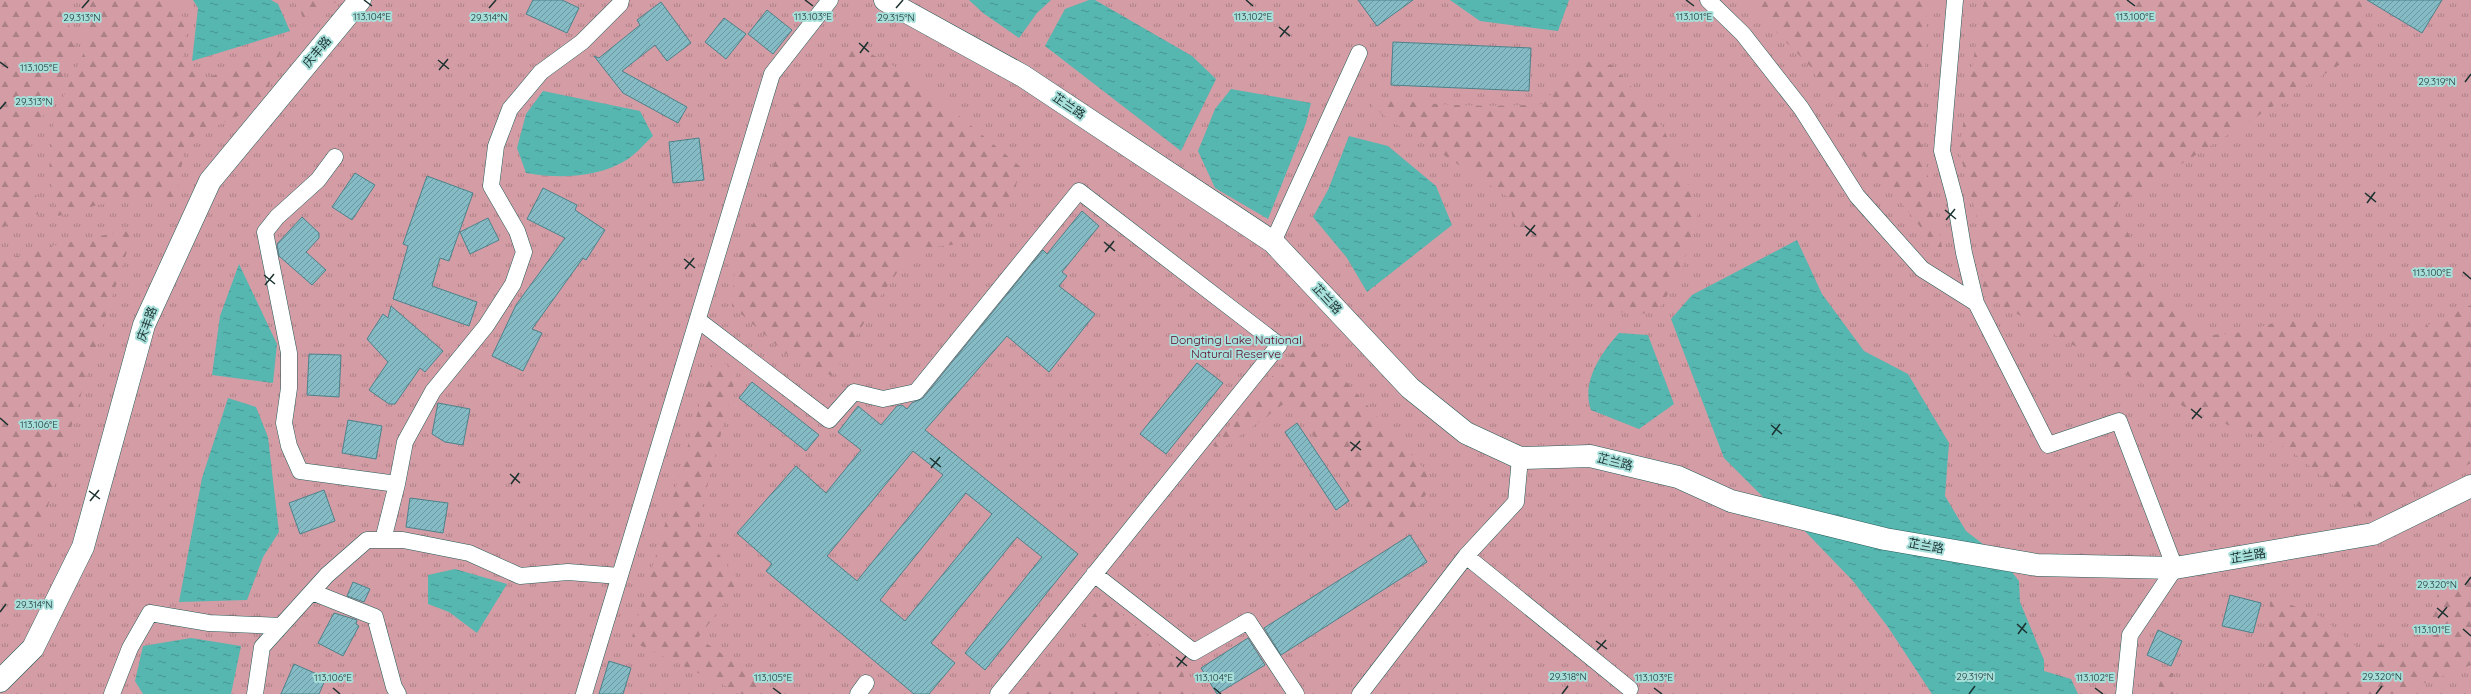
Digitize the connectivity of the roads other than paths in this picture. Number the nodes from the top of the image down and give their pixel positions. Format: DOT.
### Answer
graph roads {
  1 [pos="360,0"];
  2 [pos="621,0"];
  3 [pos="830,0"];
  4 [pos="885,0"];
  5 [pos="1708,0"];
  6 [pos="1955,0"];
  7 [pos="1359,53"];
  8 [pos="336,157"];
  9 [pos="1273,242"];
  10 [pos="1976,303"];
  11 [pos="698,320"];
  12 [pos="1520,458"];
  13 [pos="398,484"];
  14 [pos="2471,486"];
  15 [pos="383,540"];
  16 [pos="1466,556"];
  17 [pos="2175,568"];
  18 [pos="1094,574"];
  19 [pos="620,576"];
  20 [pos="312,592"];
  21 [pos="281,626"];
  22 [pos="0,681"];
  23 [pos="1630,689"];
  24 [pos="112,694"];
  25 [pos="255,694"];
  26 [pos="398,694"];
  27 [pos="584,694"];
  28 [pos="998,694"];
  29 [pos="1296,694"];
  30 [pos="1360,694"];
  31 [pos="2124,694"];
  1 -- 22 [label="street, 庆丰路"];
  2 -- 13 [label="street"];
  3 -- 11 [label="street"];
  4 -- 9 [label="street, 芷兰路"];
  5 -- 10 [label="street"];
  6 -- 10 [label="street"];
  7 -- 9 [label="street"];
  8 -- 13 [label="street"];
  9 -- 12 [label="street, 芷兰路"];
  10 -- 17 [label="street"];
  11 -- 18 [label="street"];
  11 -- 19 [label="street"];
  12 -- 16 [label="street"];
  12 -- 17 [label="street, 芷兰路"];
  13 -- 15 [label="street"];
  14 -- 17 [label="street, 芷兰路"];
  15 -- 19 [label="street"];
  15 -- 20 [label="street"];
  16 -- 23 [label="street"];
  16 -- 30 [label="street"];
  17 -- 31 [label="street"];
  18 -- 28 [label="street"];
  18 -- 29 [label="street"];
  19 -- 27 [label="street"];
  20 -- 21 [label="street"];
  20 -- 26 [label="street"];
  21 -- 24 [label="street"];
  21 -- 25 [label="street"];
}
